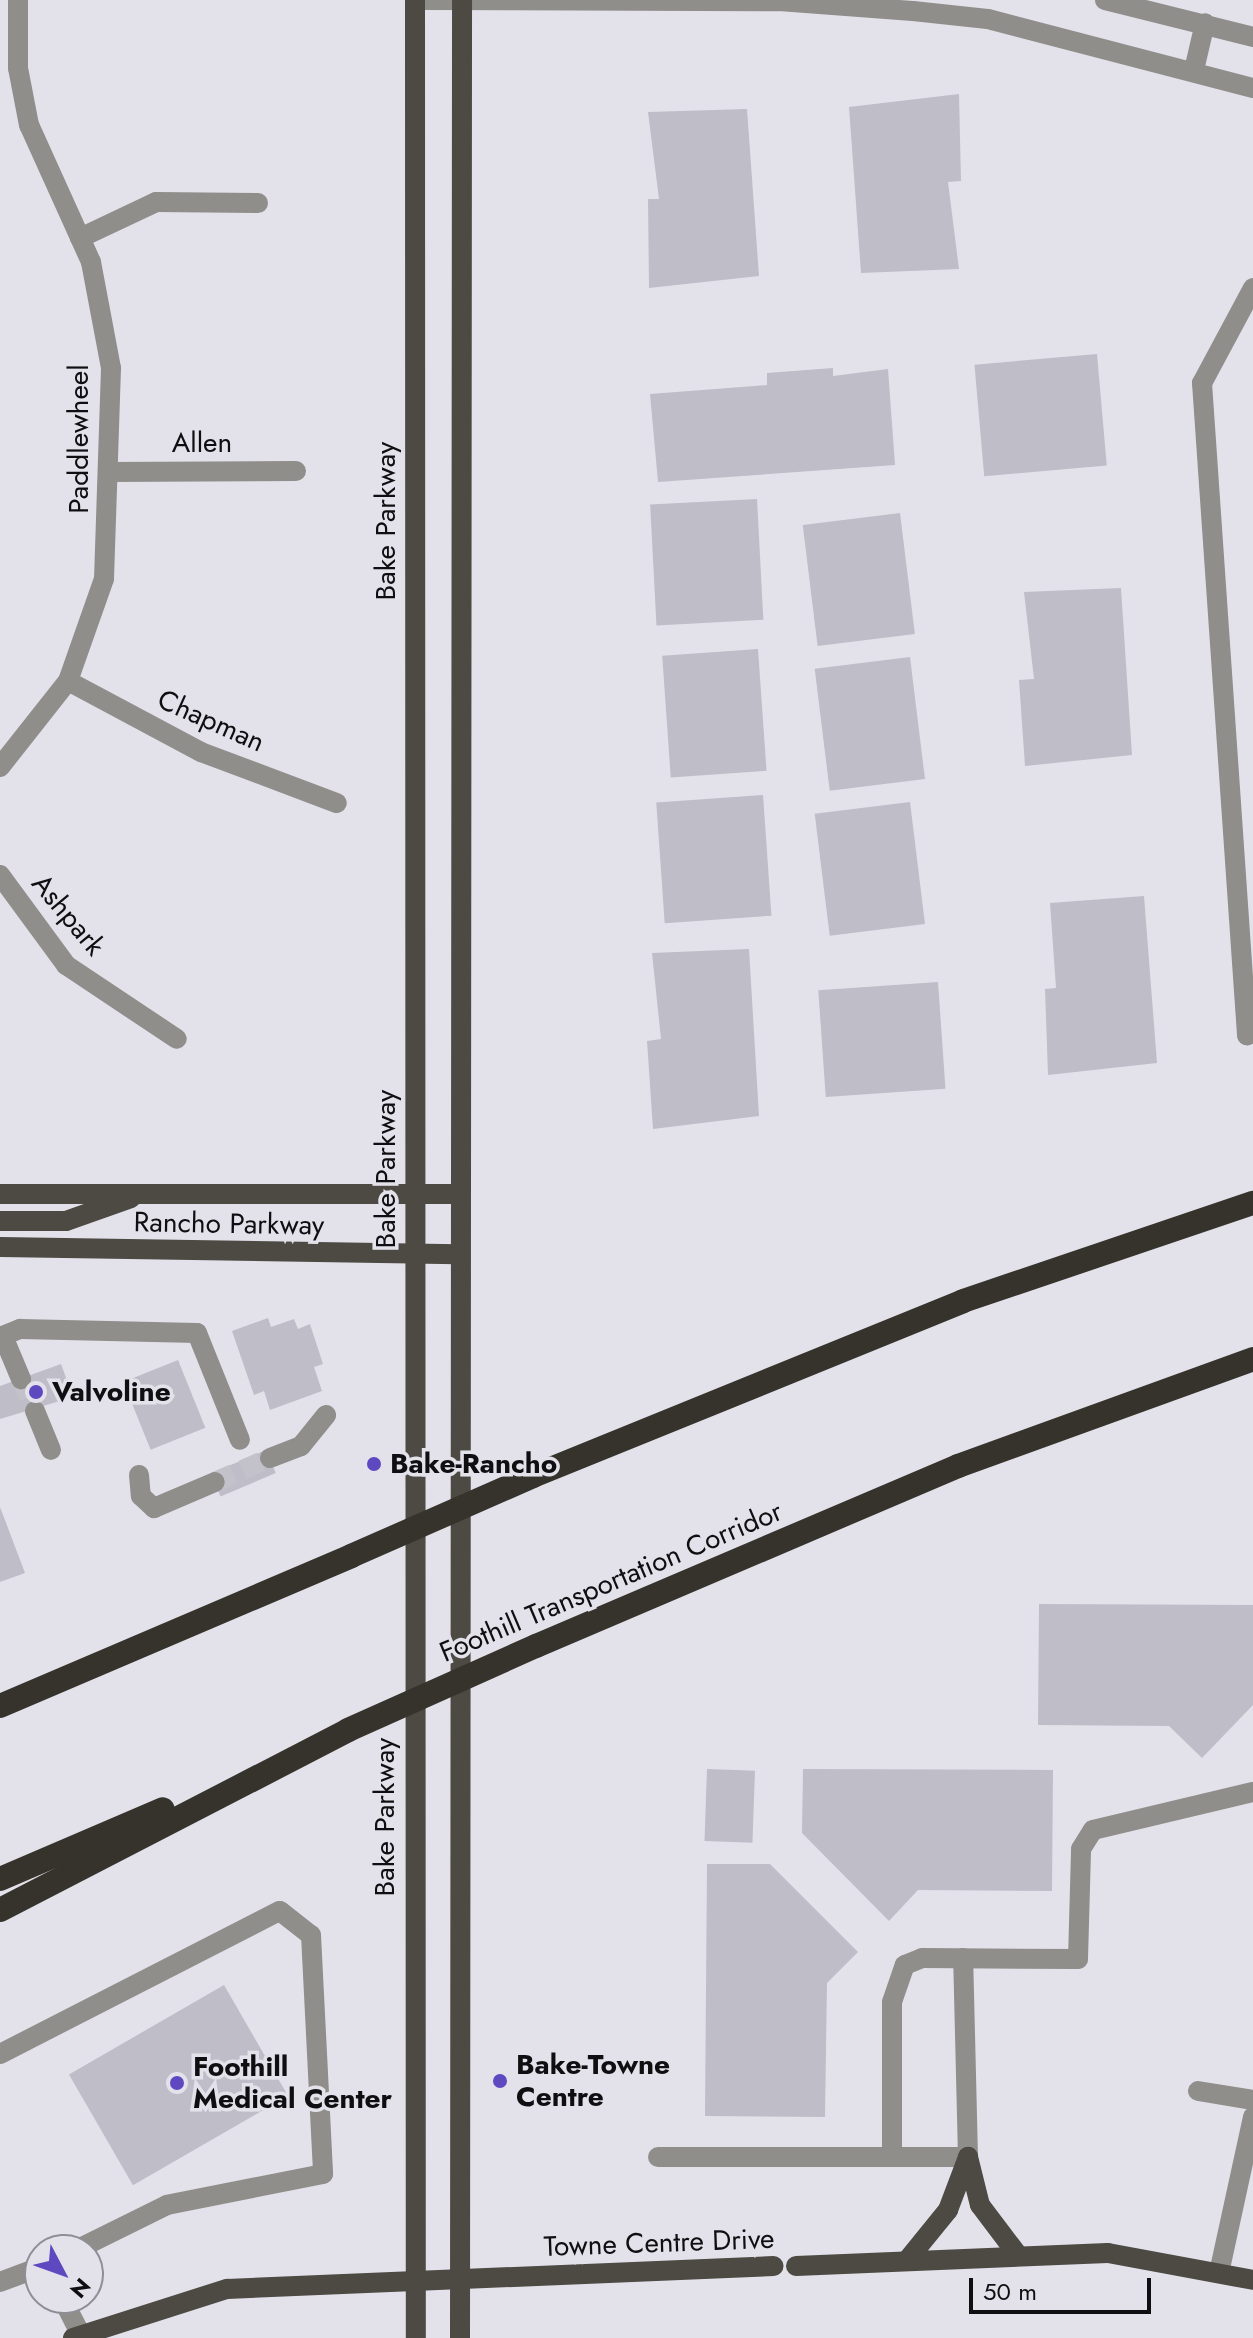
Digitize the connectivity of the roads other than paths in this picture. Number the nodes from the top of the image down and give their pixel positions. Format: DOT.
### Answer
graph roads {
  1 [pos="18,0"];
  2 [pos="418,0"];
  3 [pos="1105,0"];
  4 [pos="462,1"];
  5 [pos="990,10"];
  6 [pos="1205,23"];
  7 [pos="1253,37"];
  8 [pos="1194,70"];
  9 [pos="1253,88"];
  10 [pos="258,203"];
  11 [pos="80,238"];
  12 [pos="1253,288"];
  13 [pos="296,471"];
  14 [pos="108,472"];
  15 [pos="68,681"];
  16 [pos="0,767"];
  17 [pos="337,803"];
  18 [pos="0,875"];
  19 [pos="1248,962"];
  20 [pos="1253,1033"];
  21 [pos="177,1039"];
  22 [pos="146,1193"];
  23 [pos="0,1194"];
  24 [pos="458,1194"];
  25 [pos="414,1195"];
  26 [pos="1253,1203"];
  27 [pos="0,1221"];
  28 [pos="0,1247"];
  29 [pos="458,1254"];
  30 [pos="414,1256"];
  31 [pos="1,1336"];
  32 [pos="1253,1359"];
  33 [pos="21,1379"];
  34 [pos="35,1411"];
  35 [pos="326,1415"];
  36 [pos="240,1440"];
  37 [pos="51,1450"];
  38 [pos="270,1458"];
  39 [pos="139,1475"];
  40 [pos="215,1482"];
  41 [pos="44,1687"];
  42 [pos="0,1693"];
  43 [pos="0,1706"];
  44 [pos="348,1730"];
  45 [pos="1253,1792"];
  46 [pos="0,1879"];
  47 [pos="0,1910"];
  48 [pos="963,1958"];
  49 [pos="0,2054"];
  50 [pos="1198,2091"];
  51 [pos="1253,2100"];
  52 [pos="1253,2117"];
  53 [pos="658,2157"];
  54 [pos="892,2157"];
  55 [pos="968,2157"];
  56 [pos="104,2236"];
  57 [pos="1017,2254"];
  58 [pos="909,2258"];
  59 [pos="774,2266"];
  60 [pos="796,2266"];
  61 [pos="24,2273"];
  62 [pos="1219,2273"];
  63 [pos="457,2279"];
  64 [pos="1253,2280"];
  65 [pos="413,2281"];
  66 [pos="0,2282"];
  67 [pos="68,2314"];
  68 [pos="77,2336"];
  69 [pos="416,2338"];
  70 [pos="460,2338"];
  1 -- 11 [label="street, Paddlewheel"];
  2 -- 4 [label="street"];
  2 -- 25 [label="main road, Bake Parkway"];
  3 -- 6 [label="street"];
  4 -- 5 [label="street"];
  4 -- 24 [label="main road"];
  5 -- 8 [label="street"];
  6 -- 7 [label="street"];
  6 -- 8 [label="street"];
  8 -- 9 [label="street"];
  10 -- 11 [label="street"];
  11 -- 14 [label="street, Paddlewheel"];
  12 -- 19 [label="street"];
  13 -- 14 [label="street, Allen"];
  14 -- 15 [label="street, Paddlewheel"];
  15 -- 16 [label="street, Paddlewheel"];
  15 -- 17 [label="street, Chapman"];
  18 -- 21 [label="street, Ashpark"];
  19 -- 20 [label="street"];
  22 -- 23 [label="main road, Rancho Parkway"];
  22 -- 25 [label="main road, Rancho Parkway"];
  22 -- 27 [label="main road"];
  24 -- 25 [label="main road, Rancho Parkway"];
  24 -- 29 [label="main road"];
  25 -- 30 [label="main road, Bake Parkway"];
  26 -- 41 [label="highway, bridge"];
  28 -- 30 [label="main road, Rancho Parkway"];
  29 -- 30 [label="main road, Rancho Parkway"];
  29 -- 63 [label="main road"];
  30 -- 65 [label="main road, Bake Parkway"];
  31 -- 33 [label="street"];
  31 -- 36 [label="street"];
  32 -- 44 [label="highway, Foothill Transportation Corridor, bridge"];
  34 -- 37 [label="street"];
  35 -- 38 [label="street"];
  39 -- 40 [label="street"];
  41 -- 42 [label="highway"];
  41 -- 43 [label="highway"];
  44 -- 46 [label="highway, Foothill Transportation Corridor"];
  44 -- 47 [label="highway"];
  45 -- 48 [label="street"];
  48 -- 54 [label="street"];
  48 -- 55 [label="street"];
  49 -- 56 [label="street"];
  50 -- 51 [label="street"];
  52 -- 62 [label="street"];
  53 -- 54 [label="street"];
  54 -- 55 [label="street"];
  55 -- 57 [label="main road"];
  55 -- 58 [label="main road"];
  57 -- 58 [label="main road, Towne Centre Drive"];
  57 -- 62 [label="main road, Towne Centre Drive"];
  58 -- 60 [label="main road, Towne Centre Drive"];
  59 -- 60 [label="street, Towne Centre Drive"];
  59 -- 63 [label="main road, Towne Centre Drive"];
  61 -- 66 [label="street"];
  62 -- 64 [label="main road, Towne Centre Drive"];
  63 -- 65 [label="main road, Towne Centre Drive"];
  63 -- 70 [label="main road"];
  65 -- 68 [label="main road, Towne Centre Drive"];
  65 -- 69 [label="main road, Bake Parkway"];
  67 -- 68 [label="street"];
}
